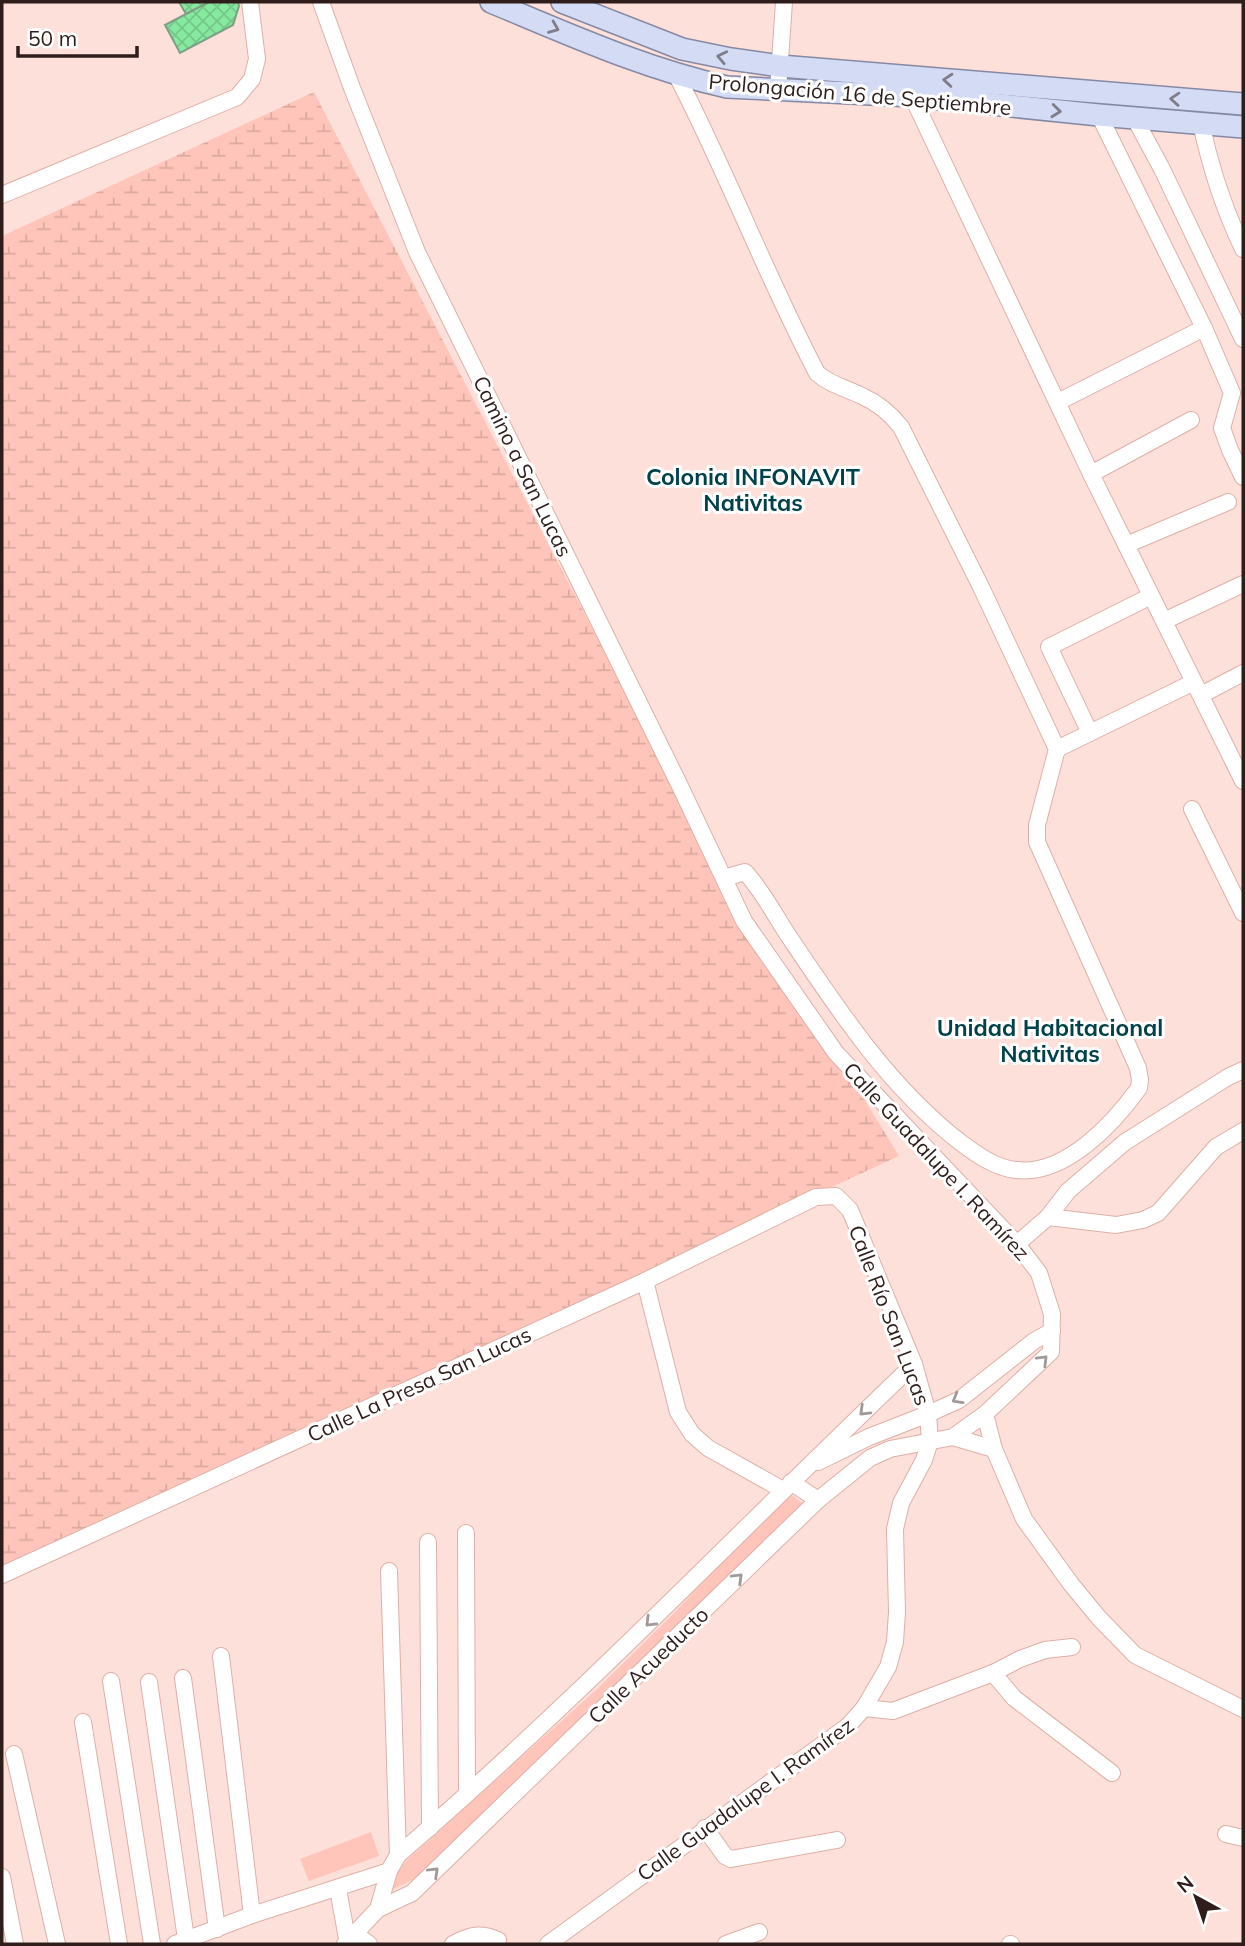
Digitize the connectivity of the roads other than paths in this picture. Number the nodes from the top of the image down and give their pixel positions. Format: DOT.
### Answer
graph roads {
  1 [pos="250,2"];
  2 [pos="321,2"];
  3 [pos="491,2"];
  4 [pos="562,2"];
  5 [pos="784,2"];
  6 [pos="780,66"];
  7 [pos="676,74"];
  8 [pos="778,90"];
  9 [pos="912,96"];
  10 [pos="1243,103"];
  11 [pos="1099,116"];
  12 [pos="1135,119"];
  13 [pos="1201,123"];
  14 [pos="1243,127"];
  15 [pos="2,195"];
  16 [pos="1243,249"];
  17 [pos="1204,328"];
  18 [pos="1243,340"];
  19 [pos="1058,402"];
  20 [pos="1191,420"];
  21 [pos="1091,474"];
  22 [pos="1243,477"];
  23 [pos="1228,502"];
  24 [pos="1126,545"];
  25 [pos="1243,584"];
  26 [pos="1152,596"];
  27 [pos="1164,621"];
  28 [pos="1243,673"];
  29 [pos="1198,689"];
  30 [pos="1090,733"];
  31 [pos="1057,749"];
  32 [pos="1243,781"];
  33 [pos="1192,809"];
  34 [pos="724,878"];
  35 [pos="1243,913"];
  36 [pos="744,921"];
  37 [pos="1243,1070"];
  38 [pos="1243,1131"];
  39 [pos="836,1196"];
  40 [pos="1048,1217"];
  41 [pos="1017,1244"];
  42 [pos="646,1281"];
  43 [pos="1052,1331"];
  44 [pos="914,1364"];
  45 [pos="994,1374"];
  46 [pos="1007,1393"];
  47 [pos="928,1414"];
  48 [pos="985,1414"];
  49 [pos="953,1437"];
  50 [pos="930,1441"];
  51 [pos="995,1450"];
  52 [pos="792,1480"];
  53 [pos="818,1500"];
  54 [pos="466,1533"];
  55 [pos="428,1542"];
  56 [pos="389,1571"];
  57 [pos="2,1575"];
  58 [pos="1072,1647"];
  59 [pos="221,1656"];
  60 [pos="993,1673"];
  61 [pos="183,1678"];
  62 [pos="111,1681"];
  63 [pos="149,1682"];
  64 [pos="864,1708"];
  65 [pos="1243,1709"];
  66 [pos="83,1722"];
  67 [pos="14,1754"];
  68 [pos="1112,1773"];
  69 [pos="467,1793"];
  70 [pos="430,1828"];
  71 [pos="705,1828"];
  72 [pos="1226,1834"];
  73 [pos="1243,1838"];
  74 [pos="837,1840"];
  75 [pos="398,1855"];
  76 [pos="389,1871"];
  77 [pos="2,1877"];
  78 [pos="338,1889"];
  79 [pos="378,1909"];
  80 [pos="252,1915"];
  81 [pos="217,1929"];
  82 [pos="759,1932"];
  83 [pos="498,1940"];
  84 [pos="348,1941"];
  85 [pos="460,1941"];
  86 [pos="181,1942"];
  87 [pos="15,1944"];
  88 [pos="57,1944"];
  89 [pos="118,1944"];
  90 [pos="152,1944"];
  91 [pos="369,1944"];
  92 [pos="548,1944"];
  93 [pos="726,1944"];
  1 -- 15 [label="street"];
  2 -- 34 [label="street, Camino a San Lucas"];
  3 -- 7 [label="main road, Prolongación 16 de Septiembre, one-way"];
  6 -- 4 [label="main road, Prolongación 16 de Septiembre, one-way"];
  5 -- 6 [label="street"];
  6 -- 8 [label="street"];
  10 -- 6 [label="main road, Prolongación 16 de Septiembre, one-way"];
  7 -- 8 [label="main road, Prolongación 16 de Septiembre"];
  7 -- 31 [label="street"];
  8 -- 9 [label="main road, Prolongación 16 de Septiembre"];
  9 -- 11 [label="main road, Prolongación 16 de Septiembre, one-way"];
  9 -- 19 [label="street"];
  11 -- 12 [label="main road, Prolongación 16 de Septiembre"];
  11 -- 17 [label="street"];
  12 -- 13 [label="main road, Prolongación 16 de Septiembre"];
  12 -- 18 [label="street"];
  13 -- 14 [label="main road, Prolongación 16 de Septiembre"];
  13 -- 16 [label="street"];
  17 -- 19 [label="street"];
  17 -- 22 [label="street"];
  19 -- 21 [label="street"];
  20 -- 21 [label="street"];
  21 -- 24 [label="street"];
  23 -- 24 [label="street"];
  24 -- 26 [label="street"];
  25 -- 27 [label="street"];
  26 -- 27 [label="street"];
  26 -- 30 [label="street"];
  27 -- 29 [label="street"];
  28 -- 29 [label="street"];
  29 -- 30 [label="street"];
  29 -- 32 [label="street"];
  30 -- 31 [label="street"];
  31 -- 34 [label="street"];
  33 -- 35 [label="street"];
  34 -- 36 [label="street, Camino a San Lucas"];
  36 -- 41 [label="street, Calle Guadalupe I. Ramírez"];
  37 -- 40 [label="street"];
  38 -- 40 [label="street"];
  39 -- 42 [label="street, Calle La Presa San Lucas"];
  39 -- 44 [label="street, Calle Río San Lucas"];
  40 -- 41 [label="street"];
  41 -- 43 [label="street, Calle Guadalupe I. Ramírez"];
  42 -- 52 [label="street"];
  42 -- 57 [label="street, Calle La Presa San Lucas"];
  43 -- 45 [label="street, Calle Acueducto"];
  46 -- 43 [label="street, Calle Guadalupe I. Ramírez, one-way"];
  44 -- 47 [label="street, Calle Río San Lucas"];
  44 -- 52 [label="street, Calle Acueducto, one-way"];
  45 -- 46 [label="street"];
  45 -- 47 [label="street, Calle Acueducto, one-way"];
  46 -- 48 [label="street, Calle Guadalupe I. Ramírez"];
  47 -- 50 [label="street, Calle Río San Lucas"];
  47 -- 52 [label="street, Calle Acueducto"];
  48 -- 49 [label="street, Calle Guadalupe I. Ramírez"];
  48 -- 51 [label="street"];
  49 -- 50 [label="street, Calle Guadalupe I. Ramírez"];
  49 -- 51 [label="street"];
  50 -- 53 [label="street, Calle Acueducto"];
  50 -- 64 [label="street, Calle Guadalupe I. Ramírez"];
  51 -- 65 [label="street"];
  52 -- 53 [label="street"];
  52 -- 69 [label="street, Calle Acueducto, one-way"];
  79 -- 53 [label="street, Calle Acueducto, one-way"];
  54 -- 69 [label="street"];
  55 -- 70 [label="street"];
  56 -- 75 [label="street"];
  58 -- 60 [label="street"];
  59 -- 80 [label="street"];
  60 -- 64 [label="street"];
  60 -- 68 [label="street"];
  61 -- 81 [label="street"];
  62 -- 90 [label="street"];
  63 -- 86 [label="street"];
  64 -- 71 [label="street, Calle Guadalupe I. Ramírez"];
  66 -- 89 [label="street"];
  67 -- 88 [label="street"];
  69 -- 70 [label="street, Calle Acueducto"];
  70 -- 75 [label="street, Calle Acueducto"];
  71 -- 74 [label="street"];
  71 -- 92 [label="street, Calle Guadalupe I. Ramírez"];
  72 -- 73 [label="street"];
  75 -- 76 [label="street, Calle Acueducto"];
  76 -- 78 [label="street"];
  76 -- 79 [label="street, Calle Acueducto"];
  77 -- 87 [label="street"];
  78 -- 80 [label="street"];
  78 -- 84 [label="street"];
  79 -- 84 [label="street, Calle Acueducto"];
  80 -- 81 [label="street"];
  81 -- 86 [label="street"];
  82 -- 93 [label="street"];
  83 -- 85 [label="street"];
  84 -- 91 [label="street"];
}
